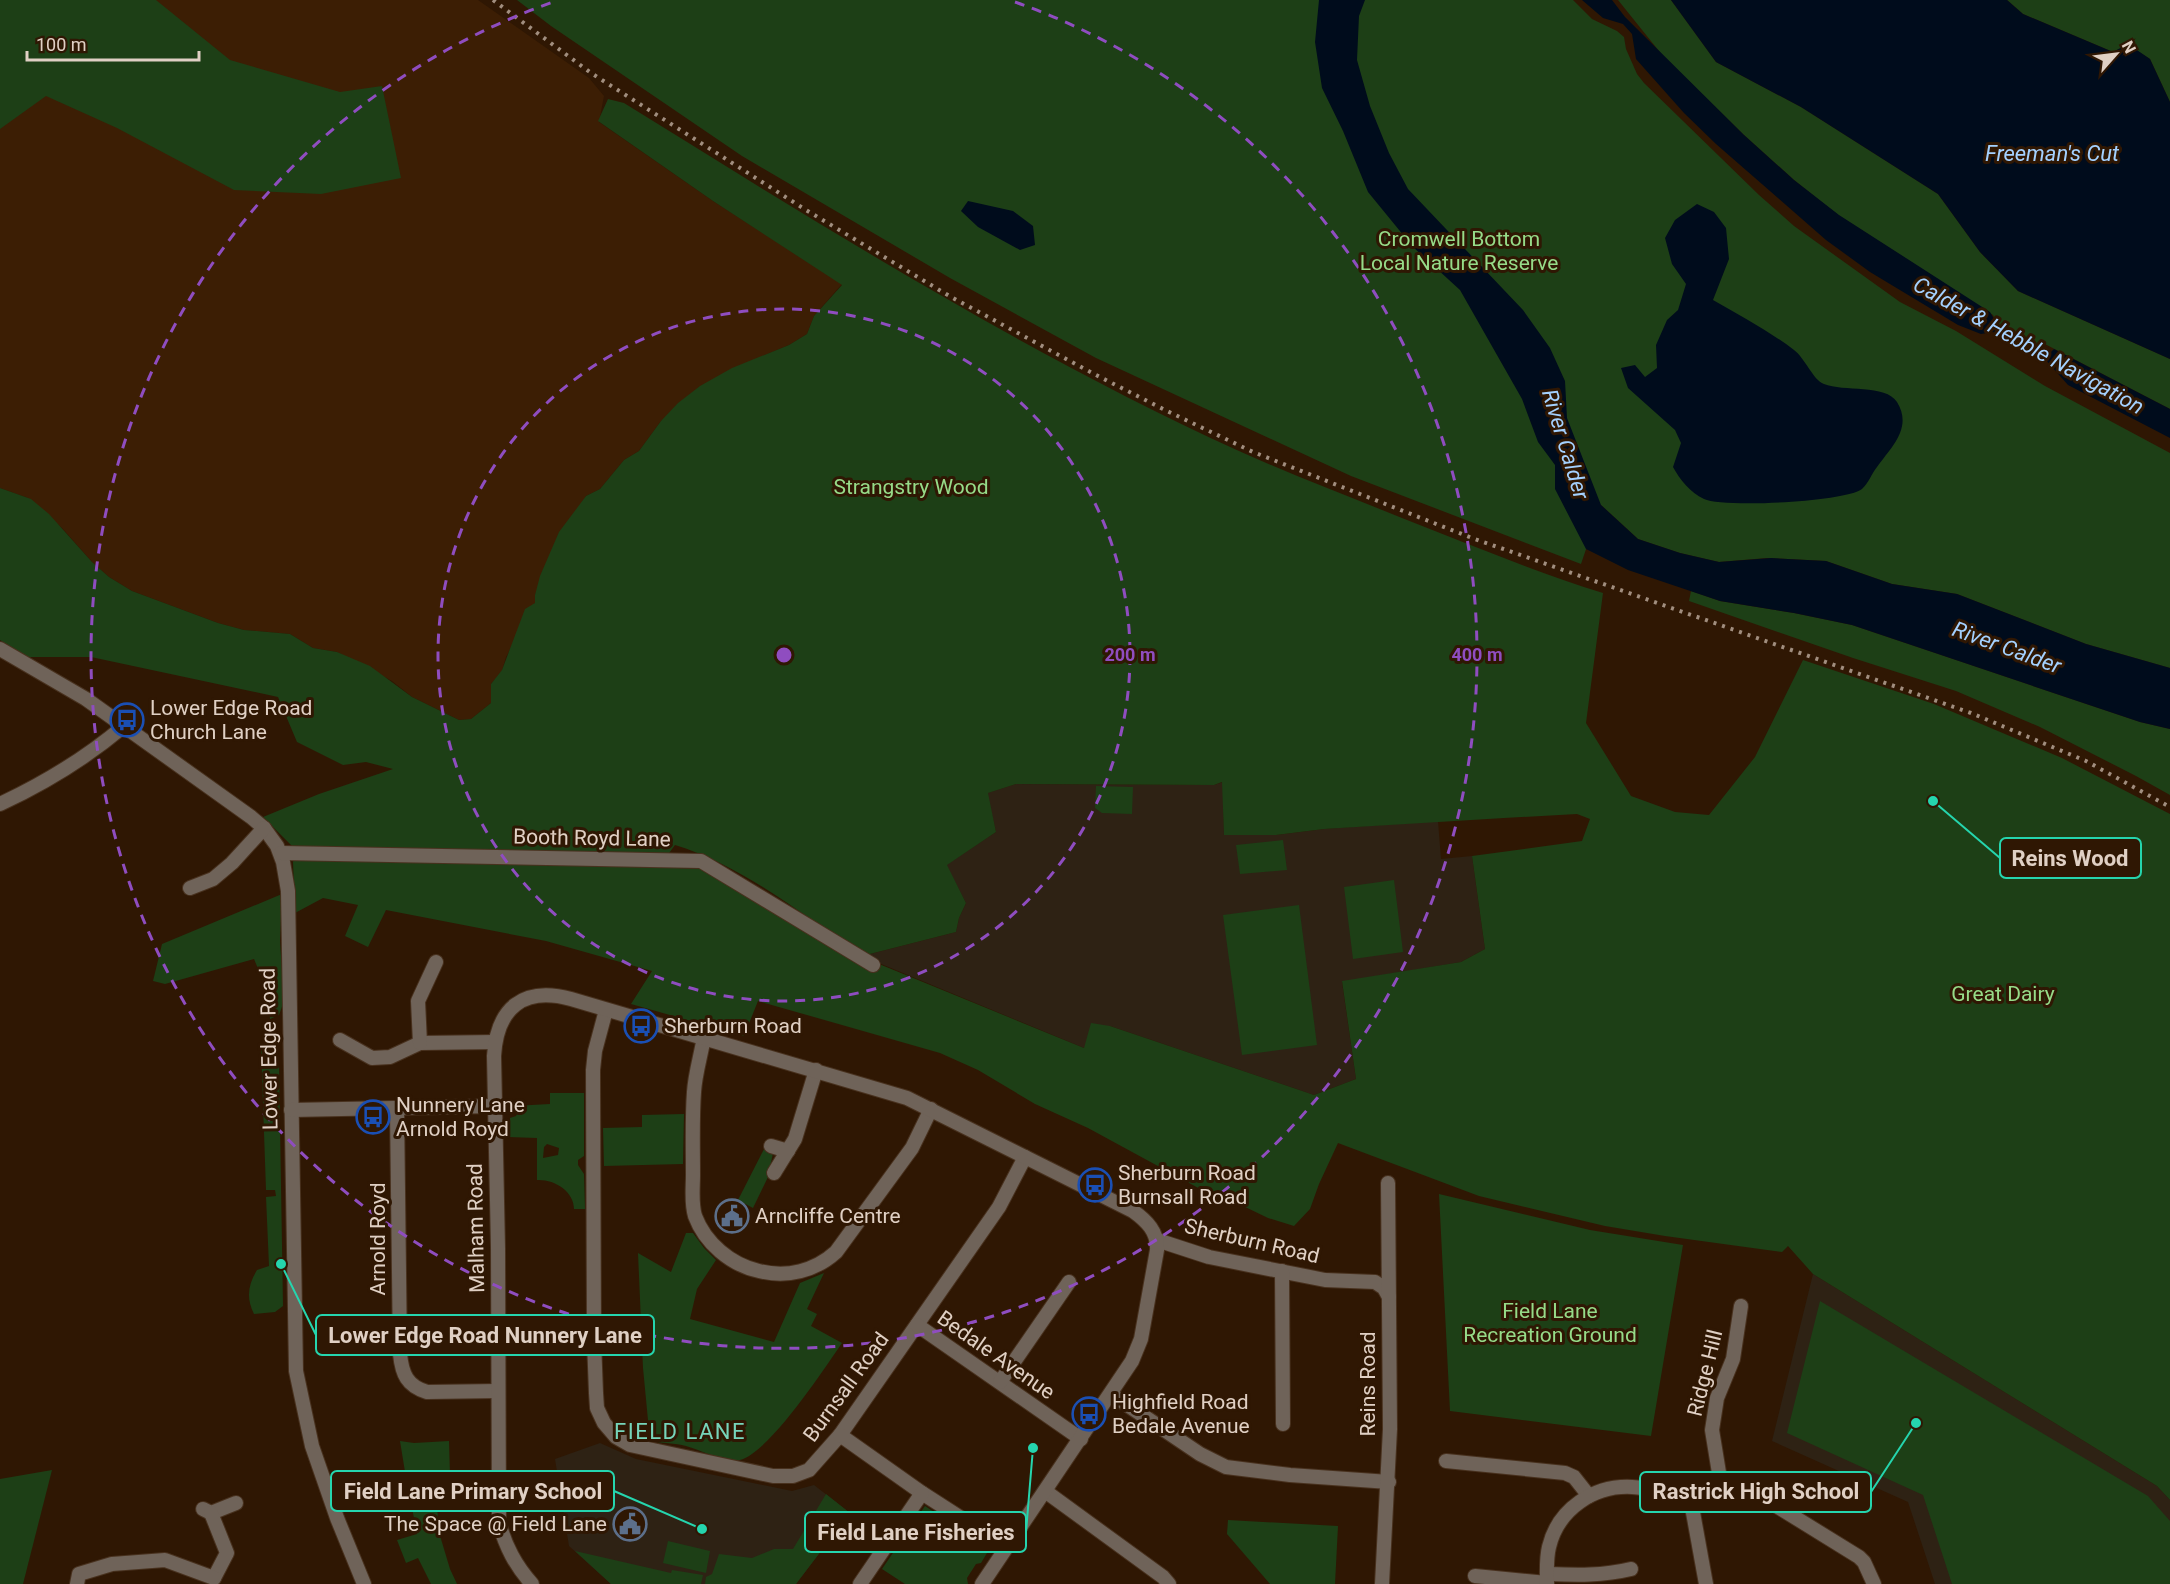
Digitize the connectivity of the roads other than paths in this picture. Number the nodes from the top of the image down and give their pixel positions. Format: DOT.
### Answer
graph roads {
  1 [pos="0,649"];
  2 [pos="124,726"];
  3 [pos="0,804"];
  4 [pos="264,828"];
  5 [pos="281,853"];
  6 [pos="190,888"];
  7 [pos="436,962"];
  8 [pos="873,965"];
  9 [pos="606,1010"];
  10 [pos="704,1037"];
  11 [pos="340,1040"];
  12 [pos="495,1042"];
  13 [pos="420,1043"];
  14 [pos="816,1070"];
  15 [pos="495,1106"];
  16 [pos="398,1109"];
  17 [pos="931,1109"];
  18 [pos="291,1110"];
  19 [pos="771,1146"];
  20 [pos="788,1151"];
  21 [pos="1025,1156"];
  22 [pos="774,1173"];
  23 [pos="1388,1183"];
  24 [pos="1157,1240"];
  25 [pos="1282,1271"];
  26 [pos="1069,1282"];
  27 [pos="1389,1298"];
  28 [pos="1741,1306"];
  29 [pos="917,1325"];
  30 [pos="1000,1382"];
  31 [pos="498,1390"];
  32 [pos="1111,1394"];
  33 [pos="1282,1424"];
  34 [pos="840,1435"];
  35 [pos="1081,1439"];
  36 [pos="1446,1461"];
  37 [pos="1389,1482"];
  38 [pos="1720,1485"];
  39 [pos="1045,1491"];
  40 [pos="922,1493"];
  41 [pos="1589,1496"];
  42 [pos="1690,1496"];
  43 [pos="236,1503"];
  44 [pos="1006,1547"];
  45 [pos="1631,1569"];
  46 [pos="1474,1576"];
  47 [pos="1547,1580"];
  48 [pos="216,1581"];
  49 [pos="77,1584"];
  50 [pos="364,1584"];
  51 [pos="532,1584"];
  52 [pos="860,1584"];
  53 [pos="982,1584"];
  54 [pos="1169,1584"];
  55 [pos="1382,1584"];
  56 [pos="1706,1584"];
  57 [pos="1874,1584"];
  1 -- 2 [label="street, Lower Edge Road"];
  2 -- 3 [label="street"];
  2 -- 4 [label="street, Lower Edge Road"];
  4 -- 5 [label="street, Lower Edge Road"];
  4 -- 6 [label="street"];
  5 -- 8 [label="street, Booth Royd Lane"];
  5 -- 18 [label="street, Lower Edge Road"];
  7 -- 13 [label="street"];
  9 -- 10 [label="street, Sherburn Road"];
  9 -- 12 [label="street, Sherburn Road"];
  9 -- 34 [label="street, Burnsall Road"];
  10 -- 14 [label="street, Sherburn Road"];
  10 -- 17 [label="street"];
  11 -- 13 [label="street"];
  12 -- 13 [label="street"];
  12 -- 15 [label="street, Malham Road"];
  14 -- 17 [label="street, Sherburn Road"];
  14 -- 20 [label="street"];
  15 -- 16 [label="street"];
  15 -- 31 [label="street, Malham Road"];
  16 -- 18 [label="street"];
  16 -- 31 [label="street, Arnold Royd"];
  17 -- 21 [label="street, Sherburn Road"];
  18 -- 50 [label="street, Lower Edge Road"];
  19 -- 20 [label="street"];
  20 -- 22 [label="street"];
  21 -- 24 [label="street, Sherburn Road"];
  21 -- 29 [label="street, Burnsall Road"];
  23 -- 27 [label="street, Reins Road"];
  24 -- 25 [label="street, Sherburn Road"];
  24 -- 32 [label="street"];
  25 -- 27 [label="street, Sherburn Road"];
  25 -- 33 [label="street"];
  26 -- 30 [label="street"];
  27 -- 37 [label="street, Reins Road"];
  28 -- 38 [label="street, Ridge Hill"];
  29 -- 30 [label="street, Bedale Avenue"];
  29 -- 34 [label="street, Burnsall Road"];
  30 -- 35 [label="street, Bedale Avenue"];
  31 -- 51 [label="street, Malham Road"];
  32 -- 35 [label="street"];
  32 -- 37 [label="street"];
  34 -- 40 [label="street"];
  35 -- 39 [label="street"];
  36 -- 41 [label="street"];
  37 -- 55 [label="street, Reins Road"];
  38 -- 42 [label="street"];
  38 -- 57 [label="street"];
  39 -- 44 [label="street"];
  39 -- 54 [label="street"];
  40 -- 44 [label="street"];
  40 -- 52 [label="street"];
  41 -- 42 [label="street"];
  41 -- 47 [label="street"];
  42 -- 56 [label="street"];
  43 -- 48 [label="street"];
  44 -- 53 [label="street"];
  45 -- 47 [label="street"];
  46 -- 47 [label="street"];
  48 -- 49 [label="street"];
}
